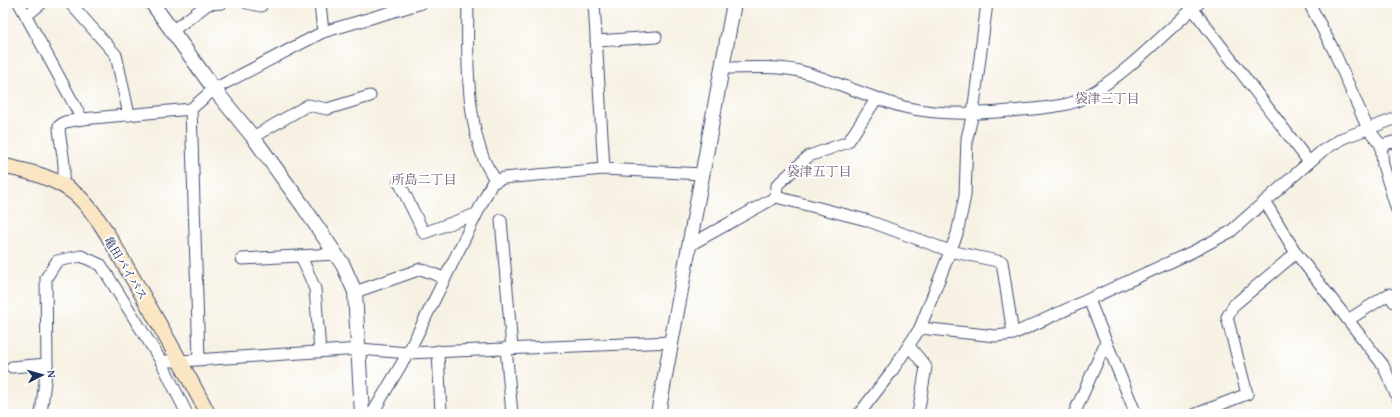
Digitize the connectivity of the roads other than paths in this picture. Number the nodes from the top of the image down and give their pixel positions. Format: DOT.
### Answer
graph roads {
  1 [pos="19,3"];
  2 [pos="42,3"];
  3 [pos="70,3"];
  4 [pos="152,3"];
  5 [pos="222,3"];
  6 [pos="247,3"];
  7 [pos="320,3"];
  8 [pos="422,3"];
  9 [pos="468,3"];
  10 [pos="594,3"];
  11 [pos="734,3"];
  12 [pos="987,3"];
  13 [pos="1309,3"];
  14 [pos="1193,5"];
  15 [pos="261,6"];
  16 [pos="26,16"];
  17 [pos="172,31"];
  18 [pos="324,32"];
  19 [pos="656,37"];
  20 [pos="596,41"];
  21 [pos="723,68"];
  22 [pos="214,89"];
  23 [pos="370,96"];
  24 [pos="877,98"];
  25 [pos="191,109"];
  26 [pos="973,113"];
  27 [pos="129,115"];
  28 [pos="1397,118"];
  29 [pos="82,119"];
  30 [pos="1368,129"];
  31 [pos="253,137"];
  32 [pos="1397,141"];
  33 [pos="1380,144"];
  34 [pos="1309,162"];
  35 [pos="3,166"];
  36 [pos="604,169"];
  37 [pos="703,174"];
  38 [pos="496,181"];
  39 [pos="399,182"];
  40 [pos="61,184"];
  41 [pos="776,197"];
  42 [pos="1265,202"];
  43 [pos="1397,210"];
  44 [pos="476,214"];
  45 [pos="501,220"];
  46 [pos="690,245"];
  47 [pos="950,251"];
  48 [pos="1296,253"];
  49 [pos="336,254"];
  50 [pos="301,256"];
  51 [pos="242,259"];
  52 [pos="444,278"];
  53 [pos="355,292"];
  54 [pos="1089,300"];
  55 [pos="1397,300"];
  56 [pos="1348,320"];
  57 [pos="920,328"];
  58 [pos="1013,334"];
  59 [pos="672,342"];
  60 [pos="1106,342"];
  61 [pos="909,346"];
  62 [pos="509,348"];
  63 [pos="360,349"];
  64 [pos="320,351"];
  65 [pos="438,352"];
  66 [pos="408,353"];
  67 [pos="199,359"];
  68 [pos="161,361"];
  69 [pos="181,361"];
  70 [pos="47,364"];
  71 [pos="12,367"];
  72 [pos="1397,397"];
  73 [pos="41,414"];
  74 [pos="187,414"];
  75 [pos="208,414"];
  76 [pos="362,414"];
  77 [pos="372,414"];
  78 [pos="441,414"];
  79 [pos="512,414"];
  80 [pos="658,414"];
  81 [pos="859,414"];
  82 [pos="918,414"];
  83 [pos="1074,414"];
  84 [pos="1136,414"];
  85 [pos="1196,414"];
  1 -- 16 [label="street"];
  2 -- 16 [label="street"];
  3 -- 27 [label="street"];
  4 -- 17 [label="street"];
  5 -- 17 [label="street"];
  6 -- 15 [label="street"];
  7 -- 18 [label="street"];
  8 -- 18 [label="street"];
  9 -- 38 [label="street"];
  10 -- 20 [label="street"];
  11 -- 21 [label="street"];
  12 -- 26 [label="street"];
  13 -- 30 [label="street"];
  14 -- 26 [label="street"];
  14 -- 34 [label="street"];
  16 -- 29 [label="street"];
  17 -- 22 [label="street"];
  18 -- 22 [label="street"];
  19 -- 20 [label="street"];
  20 -- 36 [label="street"];
  21 -- 24 [label="street"];
  21 -- 37 [label="street"];
  22 -- 25 [label="street"];
  22 -- 31 [label="street"];
  23 -- 31 [label="street"];
  24 -- 26 [label="street"];
  24 -- 41 [label="street"];
  25 -- 27 [label="street"];
  25 -- 67 [label="street"];
  26 -- 47 [label="street"];
  27 -- 29 [label="street"];
  28 -- 30 [label="street"];
  29 -- 40 [label="street"];
  30 -- 33 [label="street"];
  30 -- 34 [label="street"];
  31 -- 49 [label="street"];
  32 -- 33 [label="street"];
  33 -- 43 [label="street"];
  34 -- 42 [label="street"];
  35 -- 40 [label="main road, 亀田バイパス"];
  36 -- 37 [label="street"];
  36 -- 38 [label="street"];
  37 -- 46 [label="street"];
  38 -- 44 [label="street"];
  39 -- 44 [label="street"];
  40 -- 69 [label="main road, 亀田バイパス"];
  41 -- 46 [label="street"];
  41 -- 47 [label="street"];
  42 -- 48 [label="street"];
  42 -- 54 [label="street"];
  44 -- 52 [label="street"];
  45 -- 62 [label="street"];
  46 -- 59 [label="street"];
  47 -- 57 [label="street"];
  47 -- 58 [label="street"];
  48 -- 56 [label="street"];
  48 -- 85 [label="street"];
  49 -- 50 [label="street"];
  49 -- 53 [label="street"];
  50 -- 51 [label="street"];
  50 -- 64 [label="street"];
  52 -- 53 [label="street"];
  52 -- 66 [label="street"];
  53 -- 63 [label="street"];
  54 -- 58 [label="street"];
  54 -- 60 [label="street"];
  55 -- 56 [label="street"];
  56 -- 72 [label="street"];
  57 -- 58 [label="street"];
  57 -- 61 [label="street"];
  59 -- 62 [label="street"];
  59 -- 80 [label="street"];
  60 -- 83 [label="street"];
  60 -- 84 [label="street"];
  61 -- 81 [label="street"];
  61 -- 82 [label="street"];
  62 -- 65 [label="street"];
  62 -- 79 [label="street"];
  63 -- 64 [label="street"];
  63 -- 66 [label="street"];
  63 -- 76 [label="street"];
  64 -- 67 [label="street"];
  65 -- 66 [label="street"];
  65 -- 78 [label="street"];
  66 -- 77 [label="street"];
  67 -- 69 [label="street"];
  68 -- 69 [label="street"];
  68 -- 70 [label="street"];
  68 -- 74 [label="street"];
  69 -- 75 [label="main road, 亀田バイパス"];
  70 -- 71 [label="street"];
  70 -- 73 [label="street"];
}
